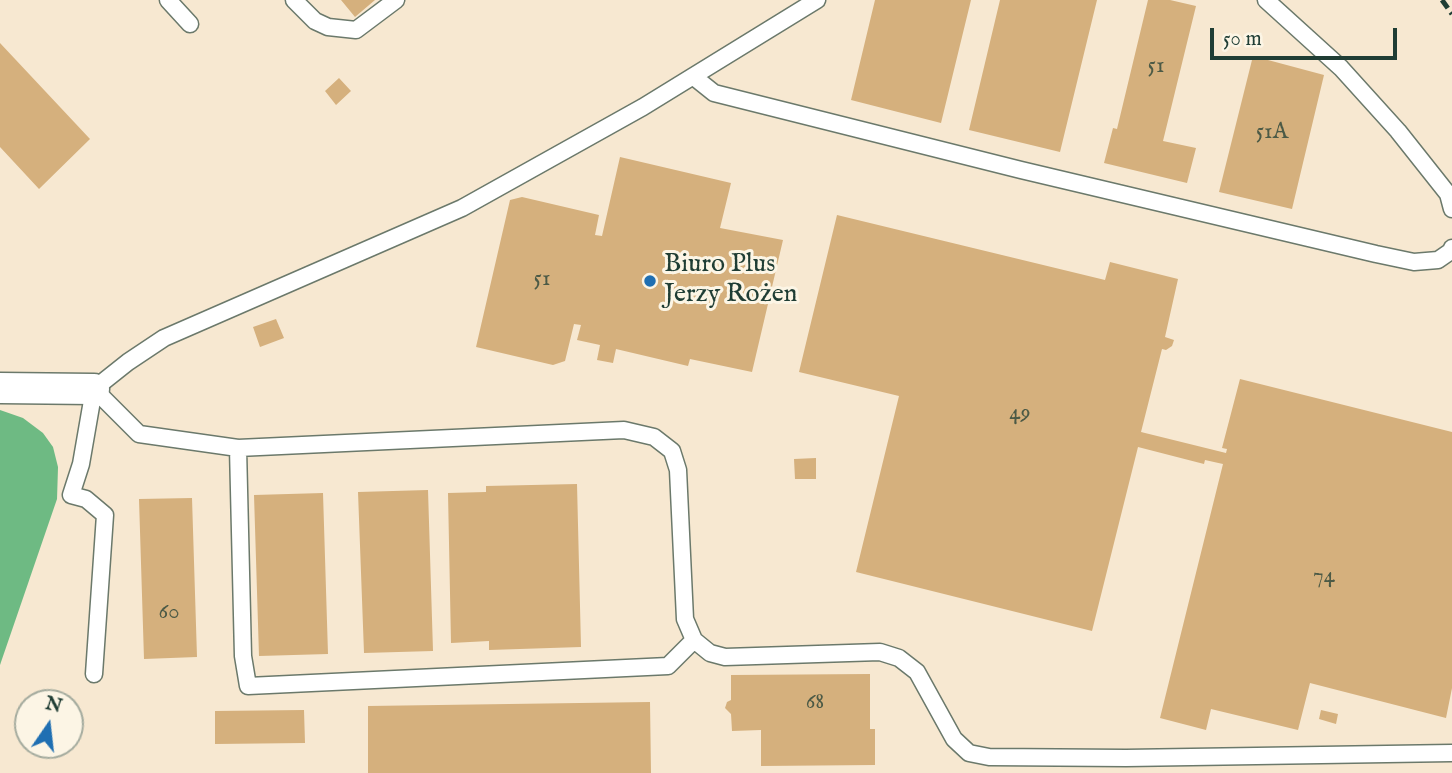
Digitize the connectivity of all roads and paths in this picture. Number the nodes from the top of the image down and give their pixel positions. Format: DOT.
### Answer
graph roads {
  1 [pos="168,0"];
  2 [pos="294,0"];
  3 [pos="396,0"];
  4 [pos="817,0"];
  5 [pos="1266,0"];
  6 [pos="190,24"];
  7 [pos="694,77"];
  8 [pos="1452,209"];
  9 [pos="1452,248"];
  10 [pos="0,388"];
  11 [pos="94,389"];
  12 [pos="238,448"];
  13 [pos="694,640"];
  14 [pos="94,674"];
  15 [pos="1452,754"];
  1 -- 6 [label="lane"];
  2 -- 3 [label="lane"];
  4 -- 7 [label="lane"];
  5 -- 8 [label="lane"];
  7 -- 9 [label="lane"];
  7 -- 11 [label="lane"];
  10 -- 11 [label="street"];
  11 -- 12 [label="lane"];
  11 -- 14 [label="lane"];
  12 -- 13 [label="lane"];
  12 -- 13 [label="lane"];
  13 -- 15 [label="lane"];
}
